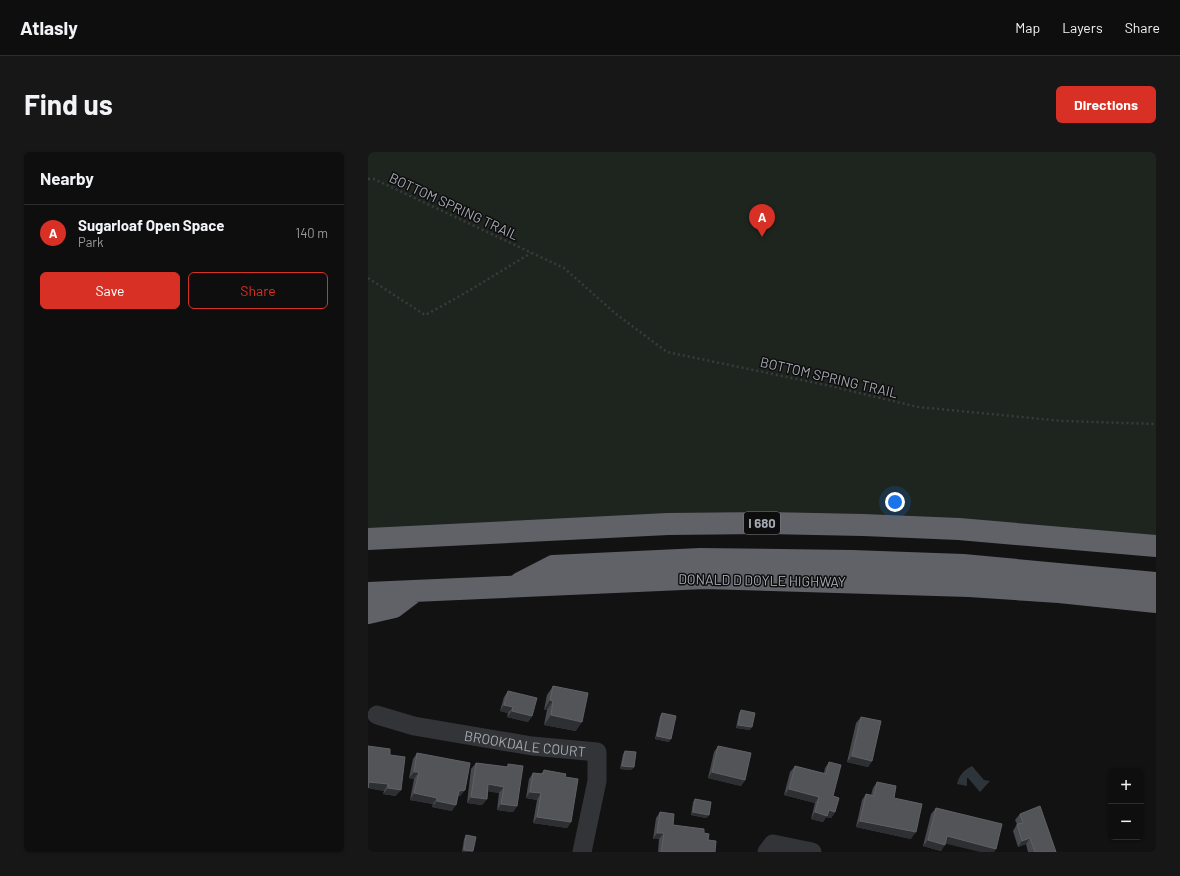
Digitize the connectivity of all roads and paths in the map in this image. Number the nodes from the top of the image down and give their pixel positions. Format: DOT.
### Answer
graph roads {
  1 [pos="368,180"];
  2 [pos="531,253"];
  3 [pos="368,278"];
  4 [pos="1156,424"];
  5 [pos="368,539"];
  6 [pos="1156,546"];
  7 [pos="1156,583"];
  8 [pos="514,586"];
  9 [pos="415,591"];
  10 [pos="368,593"];
  11 [pos="1156,602"];
  12 [pos="368,613"];
  13 [pos="377,715"];
  14 [pos="582,852"];
  15 [pos="767,852"];
  16 [pos="812,852"];
  1 -- 2 [label="path, BOTTOM SPRING TRAIL"];
  2 -- 3 [label="path, BOTTOM SPRING TRAIL"];
  2 -- 4 [label="path, BOTTOM SPRING TRAIL"];
  5 -- 6 [label="highway, I 680"];
  7 -- 8 [label="highway"];
  8 -- 9 [label="highway, DONALD D DOYLE HIGHWAY"];
  8 -- 11 [label="highway, DONALD D DOYLE HIGHWAY"];
  9 -- 10 [label="highway, DONALD D DOYLE HIGHWAY"];
  9 -- 12 [label="highway"];
  13 -- 14 [label="street, BROOKDALE COURT"];
  15 -- 16 [label="street"];
}
